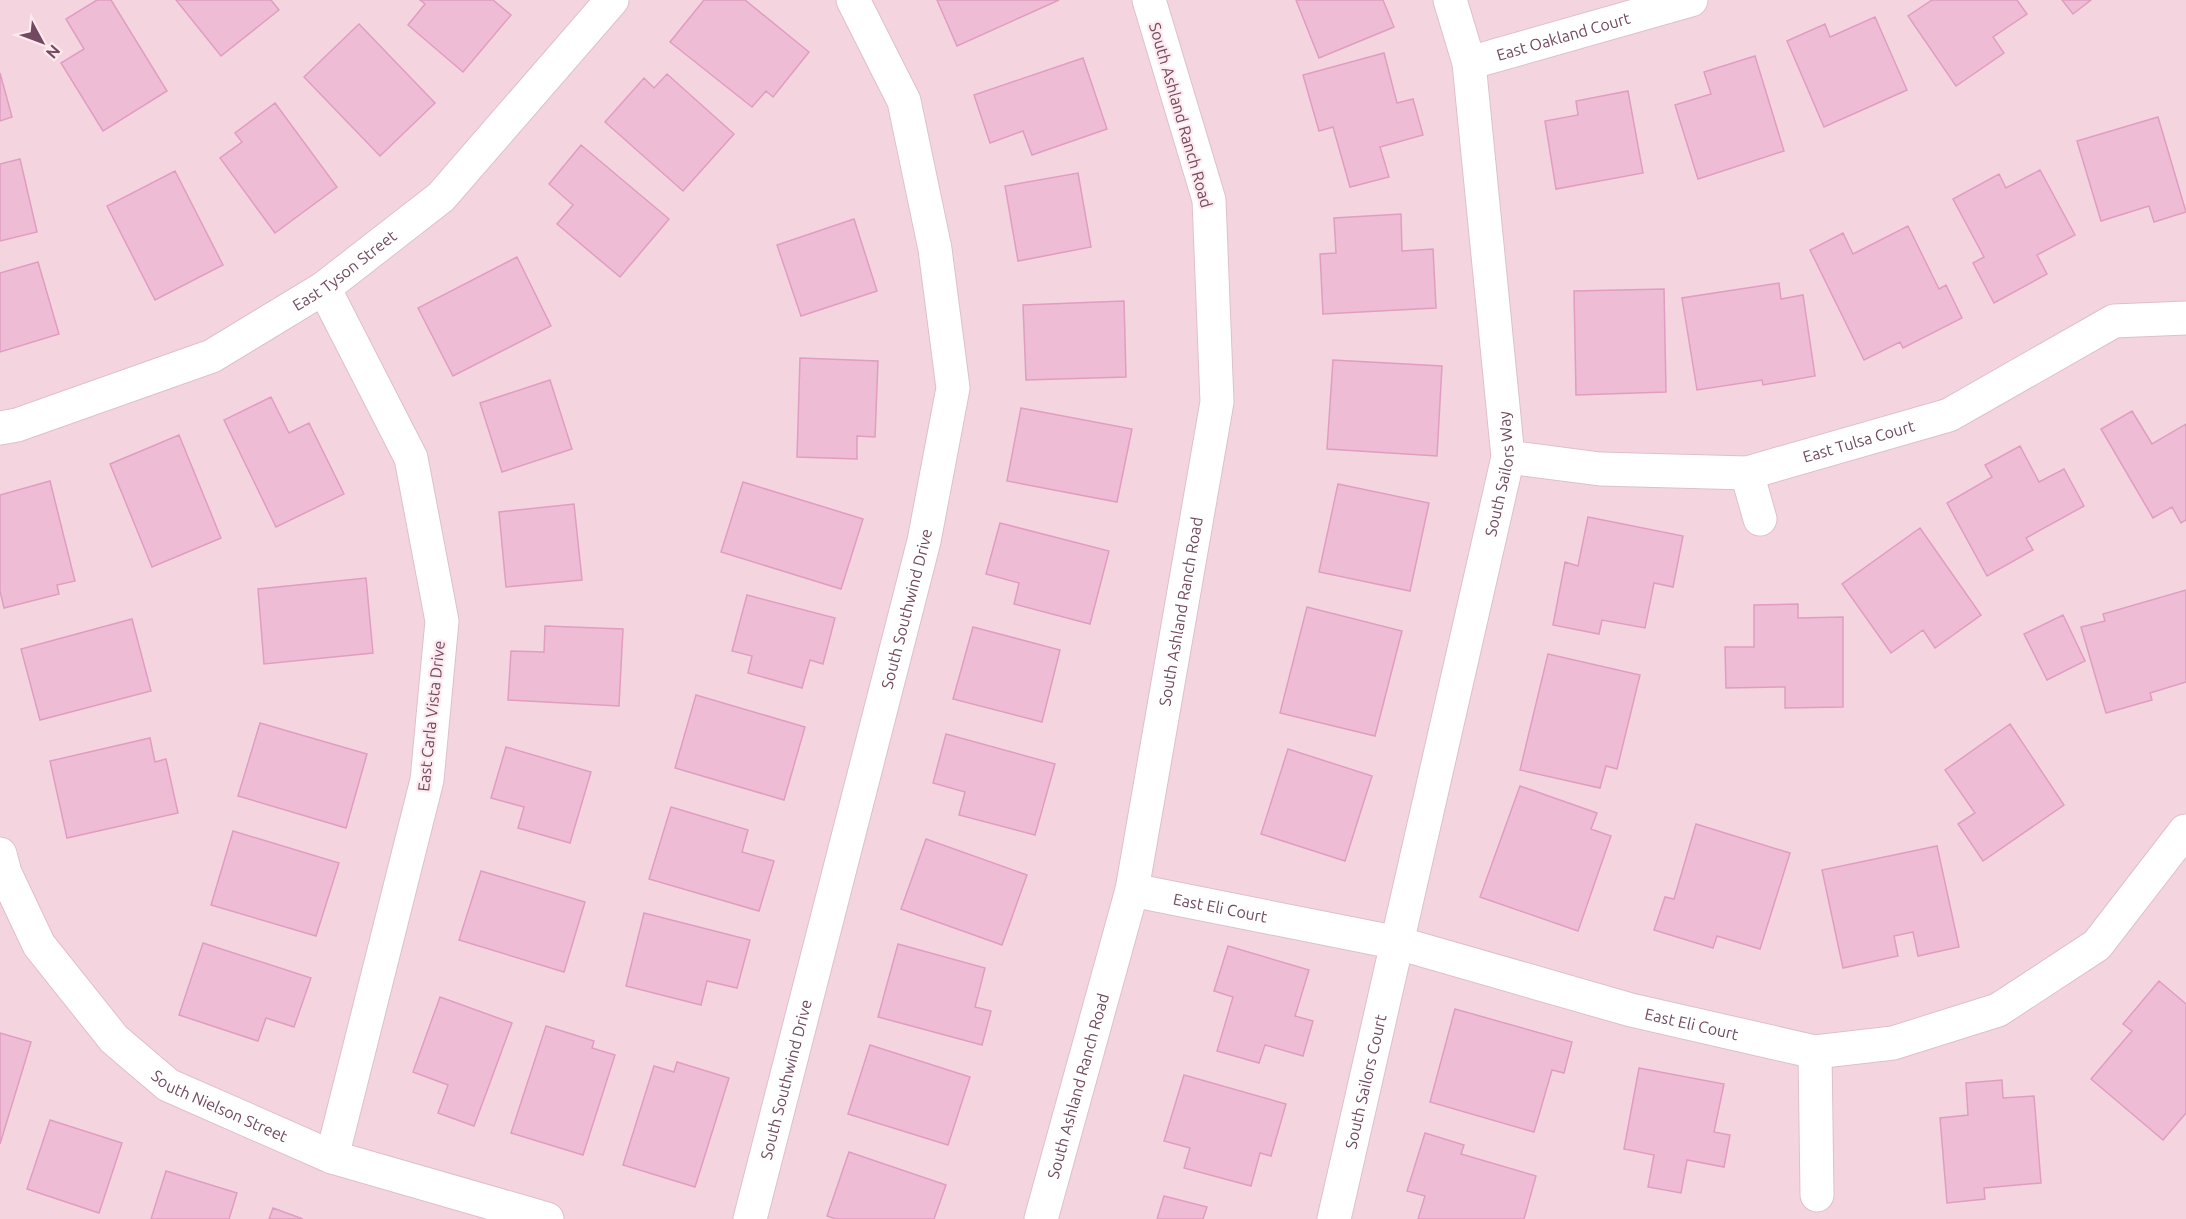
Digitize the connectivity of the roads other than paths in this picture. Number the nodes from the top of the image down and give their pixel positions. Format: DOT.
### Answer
graph roads {
  1 [pos="612,0"];
  2 [pos="853,0"];
  3 [pos="1149,0"];
  4 [pos="1449,0"];
  5 [pos="1691,0"];
  6 [pos="1469,63"];
  7 [pos="324,288"];
  8 [pos="2186,318"];
  9 [pos="0,428"];
  10 [pos="1508,457"];
  11 [pos="1748,473"];
  12 [pos="1760,519"];
  13 [pos="2185,831"];
  14 [pos="2,868"];
  15 [pos="1132,890"];
  16 [pos="1398,943"];
  17 [pos="1815,1052"];
  18 [pos="332,1157"];
  19 [pos="1817,1195"];
  20 [pos="547,1219"];
  21 [pos="750,1219"];
  22 [pos="1041,1219"];
  23 [pos="1334,1219"];
  1 -- 7 [label="street, East Tyson Street"];
  2 -- 21 [label="street, South Southwind Drive"];
  3 -- 15 [label="street, South Ashland Ranch Road"];
  4 -- 6 [label="street, South Sailors Way"];
  5 -- 6 [label="street, East Oakland Court"];
  6 -- 10 [label="street, South Sailors Way"];
  7 -- 9 [label="street, East Tyson Street"];
  7 -- 18 [label="street, East Carla Vista Drive"];
  8 -- 11 [label="street, East Tulsa Court"];
  10 -- 11 [label="street, East Tulsa Court"];
  10 -- 16 [label="street, South Sailors Way"];
  11 -- 12 [label="street"];
  13 -- 17 [label="street, East Eli Court"];
  14 -- 18 [label="street, South Nielson Street"];
  15 -- 16 [label="street, East Eli Court"];
  15 -- 22 [label="street, South Ashland Ranch Road"];
  16 -- 17 [label="street, East Eli Court"];
  16 -- 23 [label="street, South Sailors Court"];
  17 -- 19 [label="street"];
  18 -- 20 [label="street, South Nielson Street"];
}
